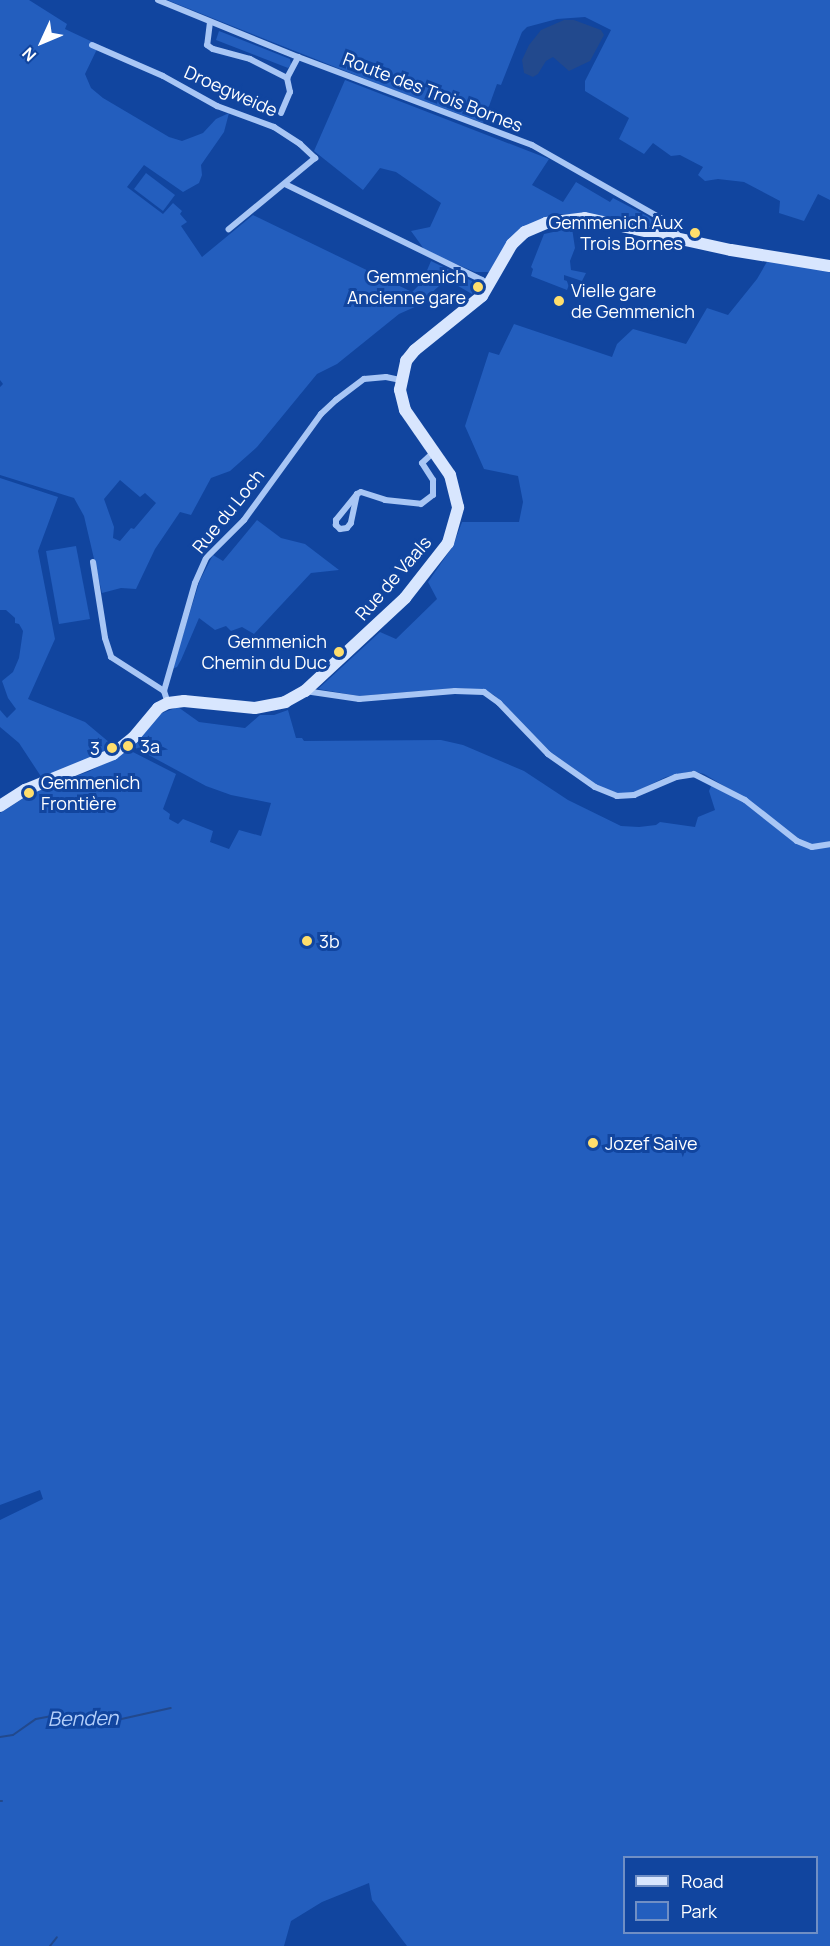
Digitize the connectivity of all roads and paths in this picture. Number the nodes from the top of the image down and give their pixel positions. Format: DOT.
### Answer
graph roads {
  1 [pos="158,0"];
  2 [pos="210,22"];
  3 [pos="92,45"];
  4 [pos="298,57"];
  5 [pos="287,78"];
  6 [pos="281,113"];
  7 [pos="285,184"];
  8 [pos="229,229"];
  9 [pos="683,240"];
  10 [pos="830,266"];
  11 [pos="488,286"];
  12 [pos="400,380"];
  13 [pos="434,452"];
  14 [pos="357,495"];
  15 [pos="93,562"];
  16 [pos="305,691"];
  17 [pos="166,697"];
  18 [pos="0,806"];
  19 [pos="830,844"];
  1 -- 2 [label="street, Route des Trois Bornes"];
  2 -- 4 [label="street, Route des Trois Bornes"];
  2 -- 5 [label="street"];
  3 -- 7 [label="street, Droegweide"];
  4 -- 5 [label="street"];
  4 -- 9 [label="street, Route des Trois Bornes"];
  5 -- 6 [label="street"];
  7 -- 8 [label="street, Droegweide"];
  7 -- 11 [label="street"];
  9 -- 10 [label="main road"];
  9 -- 11 [label="main road"];
  11 -- 12 [label="main road"];
  12 -- 13 [label="main road, Rue de Vaals"];
  12 -- 17 [label="street, Rue du Loch"];
  13 -- 14 [label="street"];
  13 -- 16 [label="main road, Rue de Vaals"];
  14 -- 14 [label="street"];
  15 -- 17 [label="street"];
  16 -- 17 [label="main road, Rue de Vaals"];
  16 -- 19 [label="street"];
  17 -- 18 [label="main road"];
}
